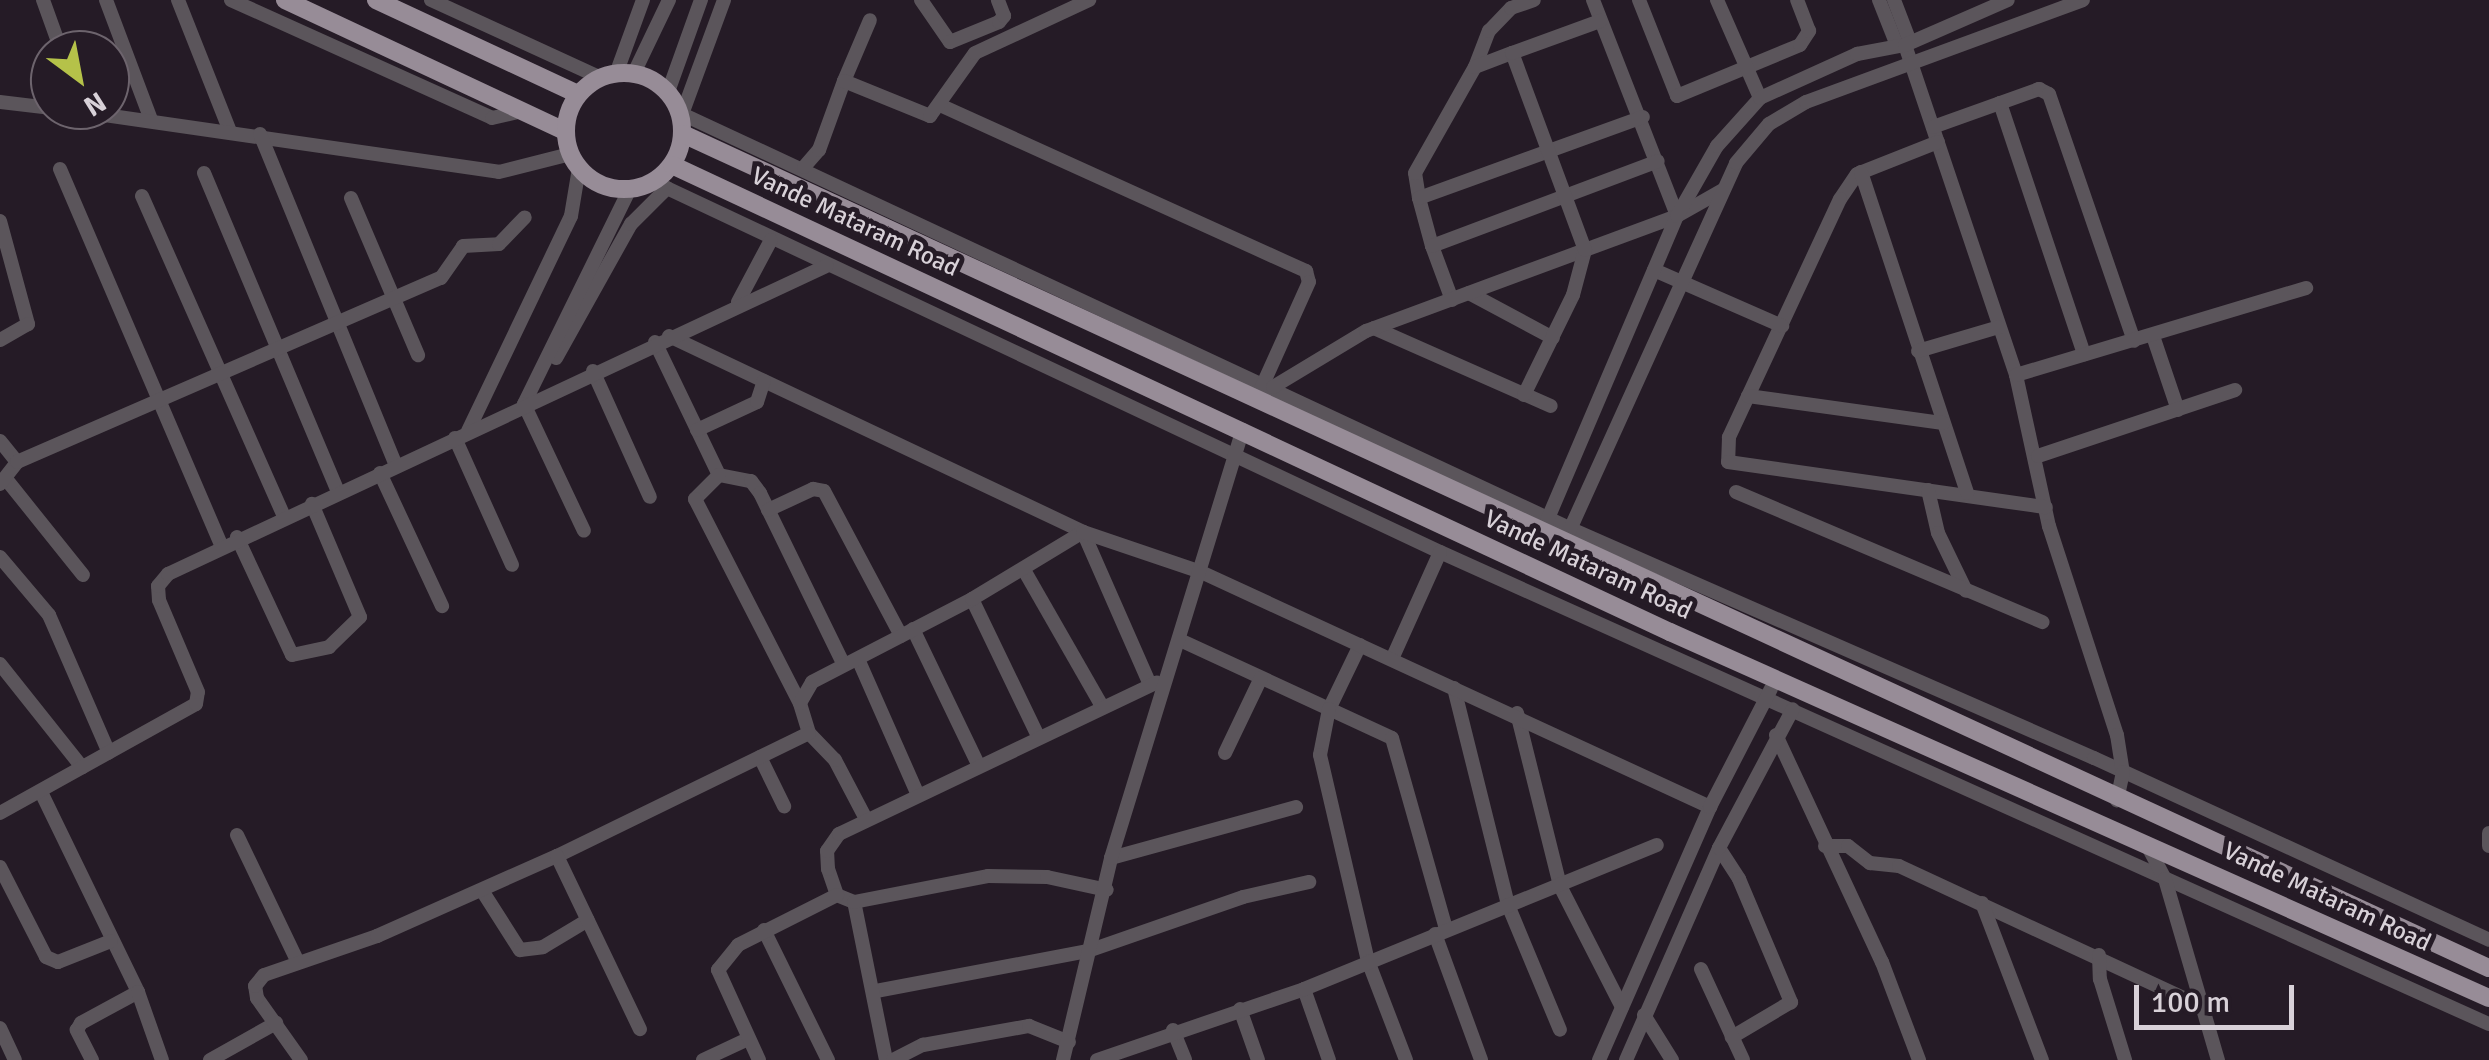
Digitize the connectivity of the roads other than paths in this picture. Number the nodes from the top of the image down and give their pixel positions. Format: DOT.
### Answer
graph roads {
  1 [pos="43,0"];
  2 [pos="106,0"];
  3 [pos="178,0"];
  4 [pos="231,0"];
  5 [pos="285,0"];
  6 [pos="376,0"];
  7 [pos="430,0"];
  8 [pos="643,0"];
  9 [pos="668,0"];
  10 [pos="701,0"];
  11 [pos="724,0"];
  12 [pos="921,0"];
  13 [pos="998,0"];
  14 [pos="1089,0"];
  15 [pos="1534,0"];
  16 [pos="1593,0"];
  17 [pos="1639,0"];
  18 [pos="1716,0"];
  19 [pos="1797,0"];
  20 [pos="1879,0"];
  21 [pos="1894,0"];
  22 [pos="2008,0"];
  23 [pos="2084,0"];
  24 [pos="870,20"];
  25 [pos="1600,21"];
  26 [pos="54,30"];
  27 [pos="1903,42"];
  28 [pos="1512,53"];
  29 [pos="1912,62"];
  30 [pos="1475,67"];
  31 [pos="1742,67"];
  32 [pos="617,75"];
  33 [pos="844,81"];
  34 [pos="668,92"];
  35 [pos="578,94"];
  36 [pos="1760,98"];
  37 [pos="0,102"];
  38 [pos="2000,103"];
  39 [pos="30,106"];
  40 [pos="942,106"];
  41 [pos="522,111"];
  42 [pos="682,114"];
  43 [pos="130,117"];
  44 [pos="1644,117"];
  45 [pos="151,120"];
  46 [pos="228,129"];
  47 [pos="565,132"];
  48 [pos="260,134"];
  49 [pos="683,134"];
  50 [pos="1936,135"];
  51 [pos="1547,151"];
  52 [pos="575,161"];
  53 [pos="1658,161"];
  54 [pos="672,165"];
  55 [pos="804,167"];
  56 [pos="60,169"];
  57 [pos="1861,172"];
  58 [pos="204,173"];
  59 [pos="660,185"];
  60 [pos="630,189"];
  61 [pos="1723,190"];
  62 [pos="142,196"];
  63 [pos="1563,196"];
  64 [pos="351,198"];
  65 [pos="1419,198"];
  66 [pos="1677,216"];
  67 [pos="525,217"];
  68 [pos="0,221"];
  69 [pos="772,240"];
  70 [pos="1432,246"];
  71 [pos="1586,250"];
  72 [pos="826,266"];
  73 [pos="1654,270"];
  74 [pos="1681,282"];
  75 [pos="2306,288"];
  76 [pos="1468,293"];
  77 [pos="396,298"];
  78 [pos="1452,300"];
  79 [pos="738,302"];
  80 [pos="341,326"];
  81 [pos="1782,326"];
  82 [pos="2000,327"];
  83 [pos="1374,328"];
  84 [pos="2153,336"];
  85 [pos="1553,338"];
  86 [pos="662,339"];
  87 [pos="0,340"];
  88 [pos="2134,341"];
  89 [pos="280,351"];
  90 [pos="1918,351"];
  91 [pos="2084,354"];
  92 [pos="418,355"];
  93 [pos="593,371"];
  94 [pos="221,374"];
  95 [pos="2016,375"];
  96 [pos="540,378"];
  97 [pos="764,381"];
  98 [pos="1268,385"];
  99 [pos="2234,390"];
  100 [pos="1524,395"];
  101 [pos="1748,396"];
  102 [pos="160,402"];
  103 [pos="1254,403"];
  104 [pos="524,404"];
  105 [pos="1550,406"];
  106 [pos="2178,410"];
  107 [pos="1943,423"];
  108 [pos="697,430"];
  109 [pos="1243,430"];
  110 [pos="461,435"];
  111 [pos="0,440"];
  112 [pos="1233,453"];
  113 [pos="2038,456"];
  114 [pos="17,462"];
  115 [pos="396,466"];
  116 [pos="380,473"];
  117 [pos="719,474"];
  118 [pos="3,481"];
  119 [pos="1928,490"];
  120 [pos="338,491"];
  121 [pos="1736,492"];
  122 [pos="1968,493"];
  123 [pos="650,498"];
  124 [pos="312,504"];
  125 [pos="2046,507"];
  126 [pos="768,510"];
  127 [pos="284,516"];
  128 [pos="1544,527"];
  129 [pos="584,531"];
  130 [pos="1083,532"];
  131 [pos="1566,536"];
  132 [pos="237,537"];
  133 [pos="222,544"];
  134 [pos="1440,552"];
  135 [pos="0,557"];
  136 [pos="512,565"];
  137 [pos="1024,570"];
  138 [pos="1201,572"];
  139 [pos="83,575"];
  140 [pos="1966,590"];
  141 [pos="972,599"];
  142 [pos="442,606"];
  143 [pos="2043,622"];
  144 [pos="907,632"];
  145 [pos="1182,641"];
  146 [pos="1360,645"];
  147 [pos="1392,659"];
  148 [pos="851,662"];
  149 [pos="0,664"];
  150 [pos="1261,678"];
  151 [pos="7,682"];
  152 [pos="1149,682"];
  153 [pos="1167,683"];
  154 [pos="1454,688"];
  155 [pos="1772,688"];
  156 [pos="800,703"];
  157 [pos="1102,706"];
  158 [pos="1793,709"];
  159 [pos="1329,710"];
  160 [pos="1517,713"];
  161 [pos="809,733"];
  162 [pos="1776,735"];
  163 [pos="1039,738"];
  164 [pos="1224,752"];
  165 [pos="109,753"];
  166 [pos="760,757"];
  167 [pos="978,764"];
  168 [pos="82,767"];
  169 [pos="2123,772"];
  170 [pos="41,792"];
  171 [pos="918,794"];
  172 [pos="2117,800"];
  173 [pos="784,806"];
  174 [pos="1296,807"];
  175 [pos="1710,807"];
  176 [pos="0,813"];
  177 [pos="866,819"];
  178 [pos="2489,833"];
  179 [pos="238,835"];
  180 [pos="2145,840"];
  181 [pos="1657,845"];
  182 [pos="1825,846"];
  183 [pos="2489,846"];
  184 [pos="1718,848"];
  185 [pos="557,856"];
  186 [pos="1111,858"];
  187 [pos="0,867"];
  188 [pos="2165,879"];
  189 [pos="1308,882"];
  190 [pos="1560,886"];
  191 [pos="1107,890"];
  192 [pos="483,892"];
  193 [pos="837,894"];
  194 [pos="854,902"];
  195 [pos="1982,903"];
  196 [pos="1508,905"];
  197 [pos="588,920"];
  198 [pos="764,930"];
  199 [pos="1440,931"];
  200 [pos="111,940"];
  201 [pos="2489,940"];
  202 [pos="1088,951"];
  203 [pos="2100,955"];
  204 [pos="297,960"];
  205 [pos="1368,962"];
  206 [pos="2489,968"];
  207 [pos="1701,969"];
  208 [pos="1304,988"];
  209 [pos="876,991"];
  210 [pos="138,992"];
  211 [pos="2489,998"];
  212 [pos="1622,1007"];
  213 [pos="2207,1008"];
  214 [pos="1240,1009"];
  215 [pos="1644,1015"];
  216 [pos="276,1024"];
  217 [pos="2489,1024"];
  218 [pos="0,1028"];
  219 [pos="640,1029"];
  220 [pos="1174,1030"];
  221 [pos="1560,1030"];
  222 [pos="1732,1037"];
  223 [pos="748,1039"];
  224 [pos="1069,1042"];
  225 [pos="2218,1057"];
  226 [pos="1107,1058"];
  227 [pos="15,1060"];
  228 [pos="92,1060"];
  229 [pos="162,1060"];
  230 [pos="210,1060"];
  231 [pos="301,1060"];
  232 [pos="703,1060"];
  233 [pos="759,1060"];
  234 [pos="828,1060"];
  235 [pos="890,1060"];
  236 [pos="1063,1060"];
  237 [pos="1185,1060"];
  238 [pos="1258,1060"];
  239 [pos="1329,1060"];
  240 [pos="1406,1060"];
  241 [pos="1481,1060"];
  242 [pos="1599,1060"];
  243 [pos="1626,1060"];
  244 [pos="1672,1060"];
  245 [pos="1743,1060"];
  246 [pos="1919,1060"];
  247 [pos="2042,1060"];
  248 [pos="2125,1060"];
  249 [pos="2200,1060"];
  1 -- 26 [label="street"];
  2 -- 45 [label="street"];
  3 -- 46 [label="street"];
  4 -- 41 [label="street"];
  5 -- 41 [label="main road"];
  6 -- 35 [label="main road"];
  7 -- 32 [label="street"];
  8 -- 32 [label="street"];
  9 -- 32 [label="street"];
  10 -- 34 [label="street"];
  11 -- 42 [label="street"];
  12 -- 13 [label="street"];
  14 -- 40 [label="street"];
  15 -- 30 [label="street"];
  16 -- 25 [label="street"];
  17 -- 31 [label="street"];
  18 -- 31 [label="street"];
  19 -- 31 [label="street"];
  20 -- 27 [label="street"];
  21 -- 27 [label="street"];
  22 -- 27 [label="street"];
  23 -- 29 [label="street"];
  24 -- 33 [label="street"];
  25 -- 28 [label="street"];
  25 -- 44 [label="street"];
  27 -- 29 [label="street"];
  27 -- 36 [label="street"];
  28 -- 30 [label="street"];
  28 -- 51 [label="street"];
  29 -- 50 [label="street"];
  29 -- 61 [label="street"];
  30 -- 65 [label="street"];
  31 -- 36 [label="street"];
  32 -- 34 [label="main road"];
  32 -- 35 [label="main road"];
  33 -- 40 [label="street"];
  33 -- 55 [label="street"];
  34 -- 42 [label="main road"];
  35 -- 47 [label="main road"];
  36 -- 66 [label="street"];
  37 -- 39 [label="street"];
  38 -- 50 [label="street"];
  38 -- 88 [label="street"];
  38 -- 91 [label="street"];
  40 -- 98 [label="street"];
  41 -- 47 [label="main road"];
  42 -- 49 [label="main road"];
  42 -- 55 [label="street"];
  43 -- 45 [label="street"];
  44 -- 51 [label="street"];
  44 -- 53 [label="street"];
  45 -- 46 [label="street"];
  46 -- 48 [label="street"];
  47 -- 52 [label="main road"];
  48 -- 52 [label="street"];
  48 -- 80 [label="street"];
  49 -- 54 [label="main road"];
  49 -- 103 [label="main road, Vande Mataram Road"];
  50 -- 57 [label="street"];
  50 -- 82 [label="street"];
  51 -- 63 [label="street"];
  51 -- 65 [label="street"];
  52 -- 60 [label="main road"];
  52 -- 110 [label="street"];
  53 -- 63 [label="street"];
  53 -- 66 [label="street"];
  54 -- 59 [label="main road"];
  54 -- 109 [label="main road, Vande Mataram Road"];
  55 -- 98 [label="street"];
  56 -- 102 [label="street"];
  57 -- 81 [label="street"];
  57 -- 90 [label="street"];
  58 -- 89 [label="street"];
  59 -- 60 [label="main road"];
  59 -- 69 [label="street"];
  59 -- 96 [label="street"];
  60 -- 96 [label="street"];
  61 -- 66 [label="street"];
  61 -- 74 [label="street"];
  62 -- 94 [label="street"];
  63 -- 70 [label="street"];
  63 -- 71 [label="street"];
  64 -- 77 [label="street"];
  65 -- 70 [label="street"];
  66 -- 71 [label="street"];
  66 -- 73 [label="street"];
  67 -- 77 [label="street"];
  68 -- 87 [label="street"];
  69 -- 72 [label="street"];
  69 -- 79 [label="street"];
  70 -- 78 [label="street"];
  71 -- 76 [label="street"];
  71 -- 85 [label="street"];
  72 -- 79 [label="street"];
  72 -- 112 [label="street"];
  73 -- 74 [label="street"];
  73 -- 128 [label="street"];
  74 -- 81 [label="street"];
  74 -- 131 [label="street"];
  75 -- 84 [label="street"];
  76 -- 78 [label="street"];
  76 -- 85 [label="street"];
  77 -- 80 [label="street"];
  77 -- 92 [label="street"];
  78 -- 83 [label="street"];
  79 -- 86 [label="street"];
  80 -- 89 [label="street"];
  80 -- 115 [label="street"];
  81 -- 101 [label="street"];
  82 -- 90 [label="street"];
  82 -- 95 [label="street"];
  83 -- 98 [label="street"];
  83 -- 100 [label="street"];
  84 -- 88 [label="street"];
  84 -- 106 [label="street"];
  85 -- 100 [label="street"];
  86 -- 93 [label="street"];
  86 -- 97 [label="street"];
  86 -- 108 [label="street"];
  88 -- 91 [label="street"];
  89 -- 94 [label="street"];
  89 -- 120 [label="street"];
  90 -- 107 [label="street"];
  91 -- 95 [label="street"];
  93 -- 104 [label="street"];
  93 -- 123 [label="street"];
  94 -- 102 [label="street"];
  94 -- 127 [label="street"];
  95 -- 113 [label="street"];
  96 -- 104 [label="street"];
  97 -- 108 [label="street"];
  97 -- 130 [label="street"];
  98 -- 103 [label="street"];
  98 -- 128 [label="street"];
  99 -- 106 [label="street"];
  100 -- 105 [label="street"];
  101 -- 107 [label="street"];
  101 -- 119 [label="street"];
  102 -- 114 [label="street"];
  102 -- 133 [label="street"];
  103 -- 128 [label="main road, Vande Mataram Road"];
  104 -- 110 [label="street"];
  104 -- 129 [label="street"];
  106 -- 113 [label="street"];
  107 -- 122 [label="street"];
  108 -- 117 [label="street"];
  109 -- 112 [label="street"];
  109 -- 155 [label="main road, Vande Mataram Road"];
  110 -- 115 [label="street"];
  110 -- 136 [label="street"];
  111 -- 114 [label="street"];
  112 -- 134 [label="street"];
  112 -- 138 [label="street"];
  113 -- 125 [label="street"];
  114 -- 118 [label="street"];
  115 -- 116 [label="street"];
  116 -- 120 [label="street"];
  116 -- 142 [label="street"];
  117 -- 126 [label="street"];
  117 -- 156 [label="street"];
  118 -- 139 [label="street"];
  119 -- 122 [label="street"];
  119 -- 140 [label="street"];
  120 -- 124 [label="street"];
  121 -- 140 [label="street"];
  122 -- 125 [label="street"];
  124 -- 127 [label="street"];
  124 -- 132 [label="street"];
  125 -- 169 [label="street"];
  126 -- 144 [label="street"];
  126 -- 148 [label="street"];
  127 -- 132 [label="street"];
  128 -- 131 [label="main road, Vande Mataram Road"];
  130 -- 137 [label="street"];
  130 -- 138 [label="street"];
  130 -- 152 [label="street"];
  131 -- 169 [label="street"];
  131 -- 172 [label="main road, Vande Mataram Road"];
  132 -- 133 [label="street"];
  133 -- 165 [label="street"];
  134 -- 147 [label="street"];
  134 -- 155 [label="street"];
  135 -- 165 [label="street"];
  137 -- 141 [label="street"];
  137 -- 157 [label="street"];
  138 -- 145 [label="street"];
  138 -- 146 [label="street"];
  140 -- 143 [label="street"];
  141 -- 144 [label="street"];
  141 -- 163 [label="street"];
  144 -- 148 [label="street"];
  144 -- 167 [label="street"];
  145 -- 150 [label="street"];
  145 -- 153 [label="street"];
  146 -- 147 [label="street"];
  146 -- 159 [label="street"];
  147 -- 154 [label="street"];
  148 -- 156 [label="street"];
  148 -- 171 [label="street"];
  149 -- 151 [label="street"];
  150 -- 159 [label="street"];
  150 -- 164 [label="street"];
  151 -- 168 [label="street"];
  152 -- 153 [label="street"];
  152 -- 157 [label="street"];
  153 -- 186 [label="street"];
  154 -- 160 [label="street"];
  154 -- 196 [label="street"];
  155 -- 158 [label="street"];
  155 -- 175 [label="street"];
  155 -- 180 [label="main road, Vande Mataram Road"];
  156 -- 161 [label="street"];
  157 -- 163 [label="street"];
  158 -- 162 [label="street"];
  158 -- 188 [label="street"];
  159 -- 199 [label="street"];
  159 -- 205 [label="street"];
  160 -- 175 [label="street"];
  160 -- 190 [label="street"];
  161 -- 166 [label="street"];
  161 -- 177 [label="street"];
  162 -- 182 [label="street"];
  162 -- 184 [label="street"];
  163 -- 167 [label="street"];
  165 -- 168 [label="street"];
  166 -- 173 [label="street"];
  166 -- 185 [label="street"];
  167 -- 171 [label="street"];
  168 -- 170 [label="street"];
  169 -- 172 [label="street"];
  169 -- 201 [label="street"];
  170 -- 176 [label="street"];
  170 -- 200 [label="street"];
  171 -- 177 [label="street"];
  172 -- 206 [label="main road, Vande Mataram Road"];
  174 -- 186 [label="street"];
  175 -- 212 [label="street"];
  177 -- 193 [label="street"];
  178 -- 183 [label="street"];
  179 -- 204 [label="street"];
  180 -- 188 [label="street"];
  180 -- 211 [label="main road, Vande Mataram Road"];
  181 -- 190 [label="street"];
  182 -- 195 [label="street"];
  182 -- 246 [label="street"];
  184 -- 215 [label="street"];
  184 -- 222 [label="street"];
  185 -- 192 [label="street"];
  185 -- 197 [label="street"];
  186 -- 191 [label="street"];
  187 -- 200 [label="street"];
  188 -- 213 [label="street"];
  188 -- 217 [label="street"];
  189 -- 202 [label="street"];
  190 -- 196 [label="street"];
  190 -- 212 [label="street"];
  191 -- 194 [label="street"];
  191 -- 202 [label="street"];
  192 -- 197 [label="street"];
  192 -- 204 [label="street"];
  193 -- 194 [label="street"];
  193 -- 198 [label="street"];
  194 -- 209 [label="street"];
  195 -- 203 [label="street"];
  195 -- 247 [label="street"];
  196 -- 199 [label="street"];
  196 -- 221 [label="street"];
  197 -- 219 [label="street"];
  198 -- 223 [label="street"];
  198 -- 234 [label="street"];
  199 -- 205 [label="street"];
  199 -- 241 [label="street"];
  200 -- 210 [label="street"];
  202 -- 209 [label="street"];
  202 -- 224 [label="street"];
  203 -- 213 [label="street"];
  203 -- 248 [label="street"];
  204 -- 216 [label="street"];
  205 -- 208 [label="street"];
  205 -- 240 [label="street"];
  207 -- 222 [label="street"];
  208 -- 214 [label="street"];
  208 -- 239 [label="street"];
  209 -- 235 [label="street"];
  210 -- 228 [label="street"];
  210 -- 229 [label="street"];
  212 -- 242 [label="street"];
  213 -- 225 [label="street"];
  214 -- 220 [label="street"];
  214 -- 238 [label="street"];
  215 -- 243 [label="street"];
  215 -- 244 [label="street"];
  216 -- 230 [label="street"];
  216 -- 231 [label="street"];
  218 -- 227 [label="street"];
  220 -- 226 [label="street"];
  220 -- 237 [label="street"];
  222 -- 245 [label="street"];
  223 -- 232 [label="street"];
  223 -- 233 [label="street"];
  224 -- 235 [label="street"];
  224 -- 236 [label="street"];
  225 -- 249 [label="street"];
}
